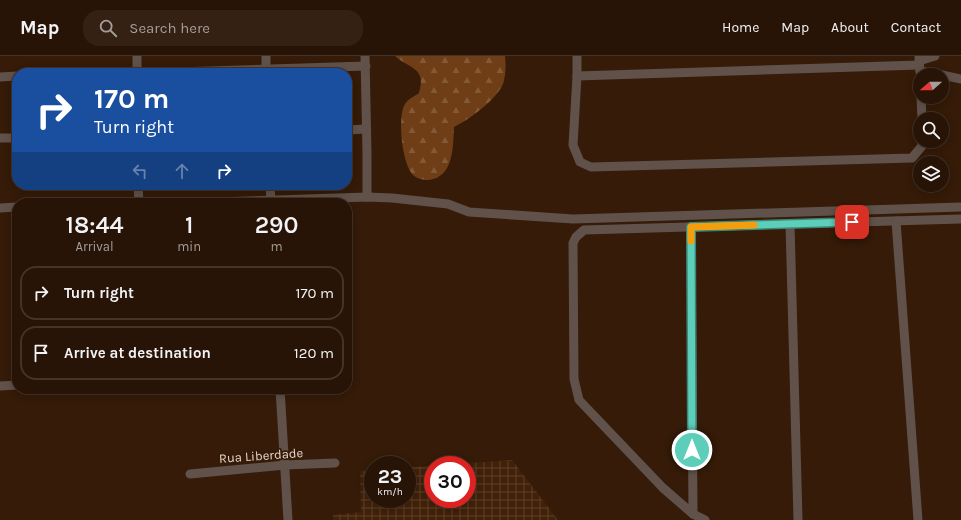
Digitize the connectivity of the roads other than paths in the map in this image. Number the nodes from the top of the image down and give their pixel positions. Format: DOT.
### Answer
graph roads {
  1 [pos="137,56"];
  2 [pos="266,56"];
  3 [pos="366,56"];
  4 [pos="577,56"];
  5 [pos="935,56"];
  6 [pos="366,66"];
  7 [pos="920,66"];
  8 [pos="137,68"];
  9 [pos="266,68"];
  10 [pos="326,68"];
  11 [pos="12,76"];
  12 [pos="577,76"];
  13 [pos="0,77"];
  14 [pos="949,77"];
  15 [pos="961,79"];
  16 [pos="366,129"];
  17 [pos="352,130"];
  18 [pos="0,138"];
  19 [pos="12,138"];
  20 [pos="920,148"];
  21 [pos="367,197"];
  22 [pos="343,198"];
  23 [pos="12,207"];
  24 [pos="961,207"];
  25 [pos="0,208"];
  26 [pos="961,219"];
  27 [pos="896,221"];
  28 [pos="790,224"];
  29 [pos="691,227"];
  30 [pos="12,385"];
  31 [pos="0,386"];
  32 [pos="280,394"];
  33 [pos="335,463"];
  34 [pos="285,465"];
  35 [pos="190,474"];
  36 [pos="693,514"];
  37 [pos="288,520"];
  38 [pos="705,520"];
  39 [pos="798,520"];
  40 [pos="918,520"];
  1 -- 8 [label="street"];
  2 -- 9 [label="street"];
  3 -- 6 [label="street"];
  4 -- 12 [label="street"];
  5 -- 7 [label="street"];
  6 -- 10 [label="street"];
  6 -- 16 [label="street"];
  7 -- 12 [label="street"];
  11 -- 13 [label="street"];
  12 -- 20 [label="street"];
  14 -- 15 [label="street"];
  16 -- 17 [label="street"];
  16 -- 21 [label="street"];
  18 -- 19 [label="street"];
  21 -- 22 [label="street"];
  21 -- 24 [label="street"];
  23 -- 25 [label="street"];
  26 -- 27 [label="street"];
  27 -- 28 [label="street"];
  27 -- 40 [label="street"];
  28 -- 29 [label="street"];
  28 -- 39 [label="street"];
  29 -- 36 [label="street"];
  29 -- 36 [label="street"];
  30 -- 31 [label="street"];
  32 -- 34 [label="street"];
  33 -- 34 [label="street, Rua Liberdade"];
  34 -- 35 [label="street, Rua Liberdade"];
  34 -- 37 [label="street"];
  36 -- 38 [label="street"];
}
